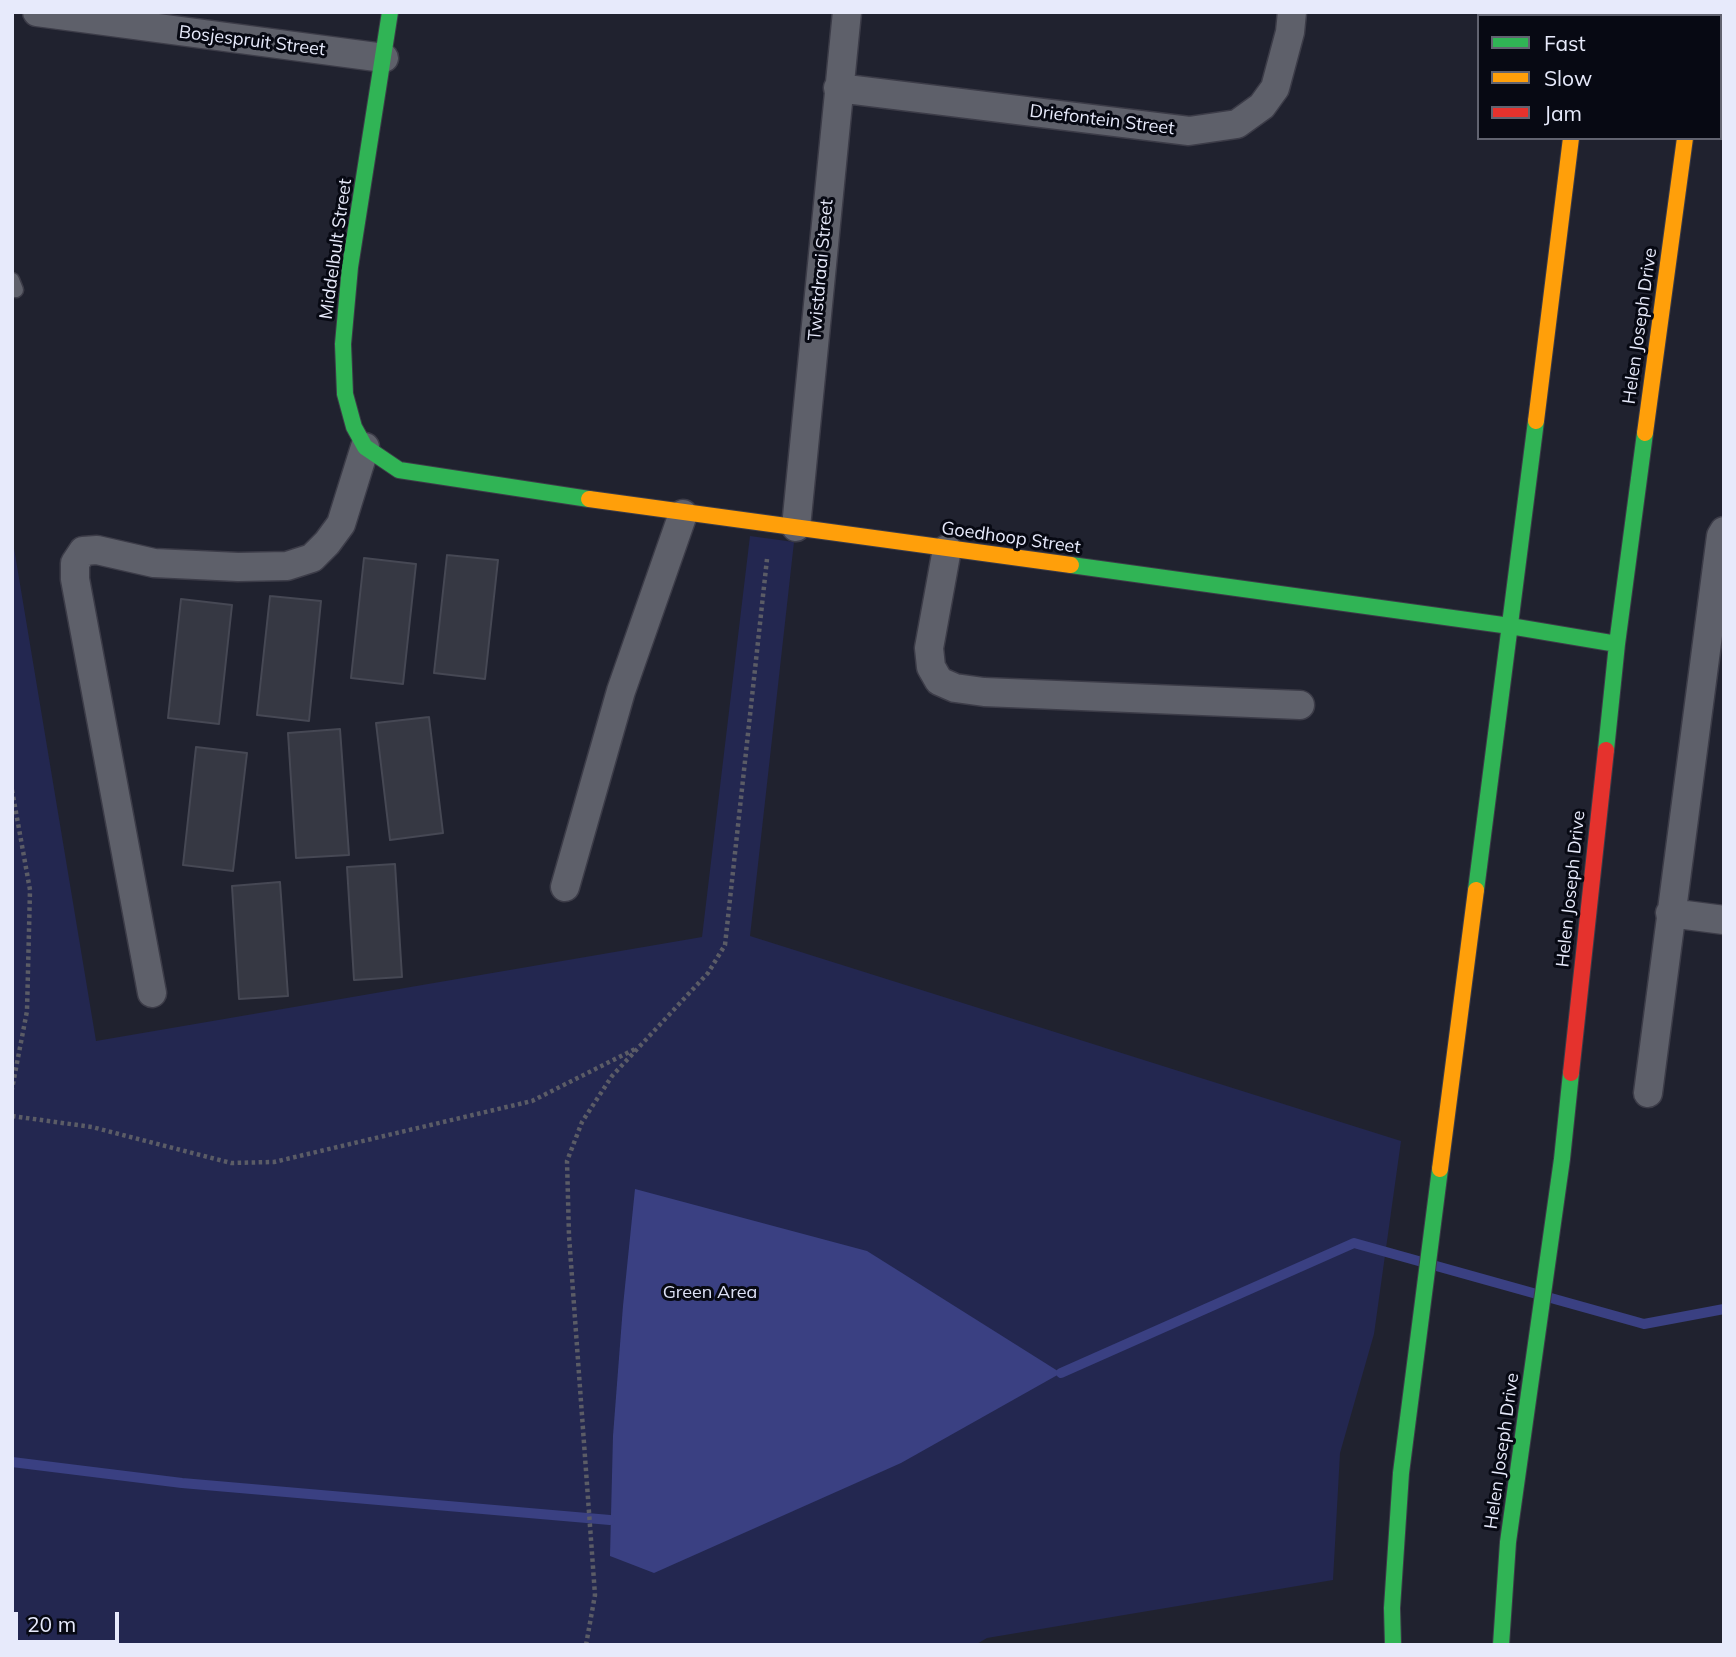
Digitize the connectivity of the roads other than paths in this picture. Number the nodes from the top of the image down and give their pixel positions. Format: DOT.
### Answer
graph roads {
  1 [pos="37,12"];
  2 [pos="390,12"];
  3 [pos="847,12"];
  4 [pos="1292,12"];
  5 [pos="1703,13"];
  6 [pos="1724,14"];
  7 [pos="384,58"];
  8 [pos="838,88"];
  9 [pos="1571,140"];
  10 [pos="1685,140"];
  11 [pos="365,447"];
  12 [pos="683,514"];
  13 [pos="783,526"];
  14 [pos="1724,531"];
  15 [pos="947,549"];
  16 [pos="1510,626"];
  17 [pos="1617,643"];
  18 [pos="1300,705"];
  19 [pos="565,887"];
  20 [pos="1670,913"];
  21 [pos="1724,920"];
  22 [pos="152,993"];
  23 [pos="1648,1093"];
  24 [pos="1393,1645"];
  25 [pos="1501,1645"];
  1 -- 7 [label="street, Bosjespruit Street"];
  2 -- 7 [label="street, Middelbult Street"];
  3 -- 8 [label="street, Twistdraai Street"];
  4 -- 8 [label="street, Driefontein Street"];
  5 -- 6 [label="street"];
  7 -- 11 [label="street, Middelbult Street"];
  8 -- 13 [label="street, Twistdraai Street"];
  9 -- 16 [label="street"];
  10 -- 17 [label="street, Helen Joseph Drive"];
  11 -- 12 [label="street, Goedhoop Street"];
  11 -- 22 [label="street"];
  12 -- 13 [label="street, Goedhoop Street"];
  12 -- 19 [label="street"];
  13 -- 15 [label="street, Goedhoop Street"];
  14 -- 20 [label="street"];
  15 -- 16 [label="street, Goedhoop Street"];
  15 -- 18 [label="street"];
  16 -- 17 [label="street, Goedhoop Street"];
  16 -- 24 [label="street"];
  17 -- 25 [label="street, Helen Joseph Drive"];
  20 -- 21 [label="street"];
  20 -- 23 [label="street"];
}
